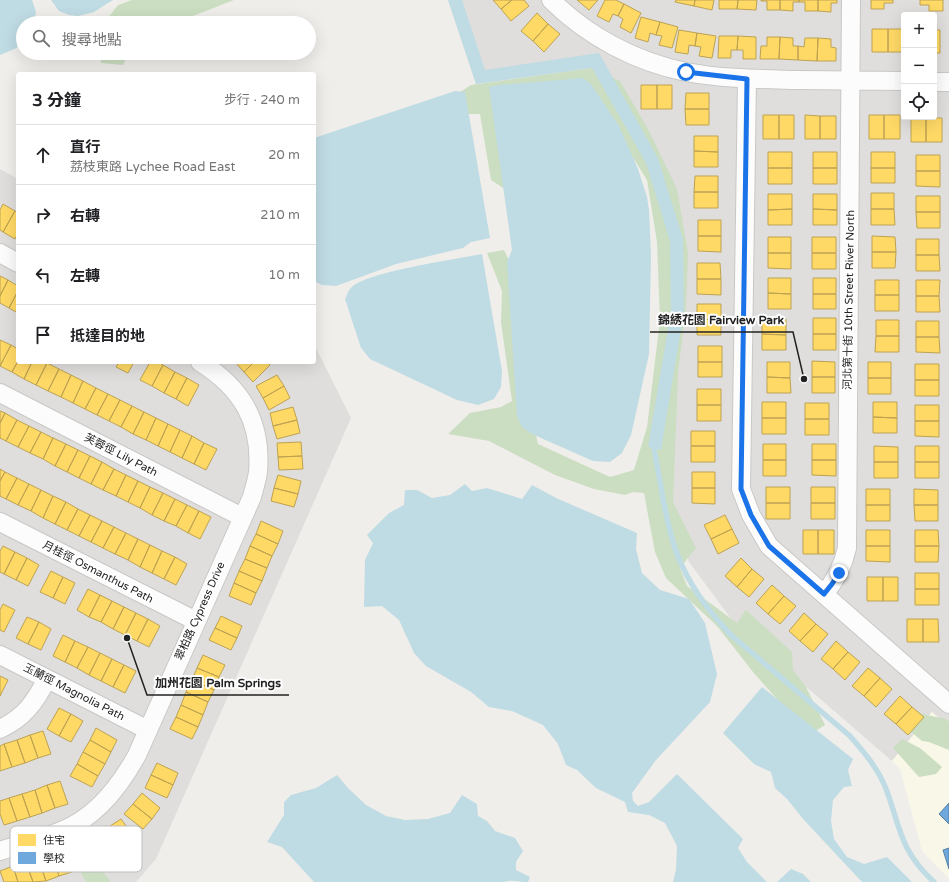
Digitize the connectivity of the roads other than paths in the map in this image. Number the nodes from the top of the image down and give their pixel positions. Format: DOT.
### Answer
graph roads {
  1 [pos="551,0"];
  2 [pos="851,0"];
  3 [pos="747,79"];
  4 [pos="851,81"];
  5 [pos="901,81"];
  6 [pos="937,82"];
  7 [pos="949,82"];
  8 [pos="0,253"];
  9 [pos="16,262"];
  10 [pos="203,364"];
  11 [pos="0,393"];
  12 [pos="242,517"];
  13 [pos="0,522"];
  14 [pos="824,594"];
  15 [pos="196,621"];
  16 [pos="0,655"];
  17 [pos="47,679"];
  18 [pos="949,704"];
  19 [pos="0,729"];
  20 [pos="148,730"];
  21 [pos="70,826"];
  22 [pos="10,848"];
  23 [pos="0,851"];
  1 -- 3 [label="street"];
  2 -- 4 [label="street, 河北第十街 10th Street River North"];
  3 -- 4 [label="street"];
  3 -- 14 [label="street"];
  4 -- 5 [label="street"];
  4 -- 14 [label="street, 河北第十街 10th Street River North"];
  6 -- 7 [label="street"];
  8 -- 9 [label="street"];
  10 -- 12 [label="street, 翠柏路 Cypress Drive"];
  11 -- 12 [label="street, 芙蓉徑 Lily Path"];
  12 -- 15 [label="street, 翠柏路 Cypress Drive"];
  13 -- 15 [label="street, 月桂徑 Osmanthus Path"];
  14 -- 18 [label="street"];
  15 -- 20 [label="street, 翠柏路 Cypress Drive"];
  16 -- 17 [label="street, 玉蘭徑 Magnolia Path"];
  17 -- 19 [label="street"];
  17 -- 20 [label="street, 玉蘭徑 Magnolia Path"];
  20 -- 21 [label="street, 翠柏路 Cypress Drive"];
  22 -- 23 [label="street, 翠柏路 Cypress Drive"];
}
